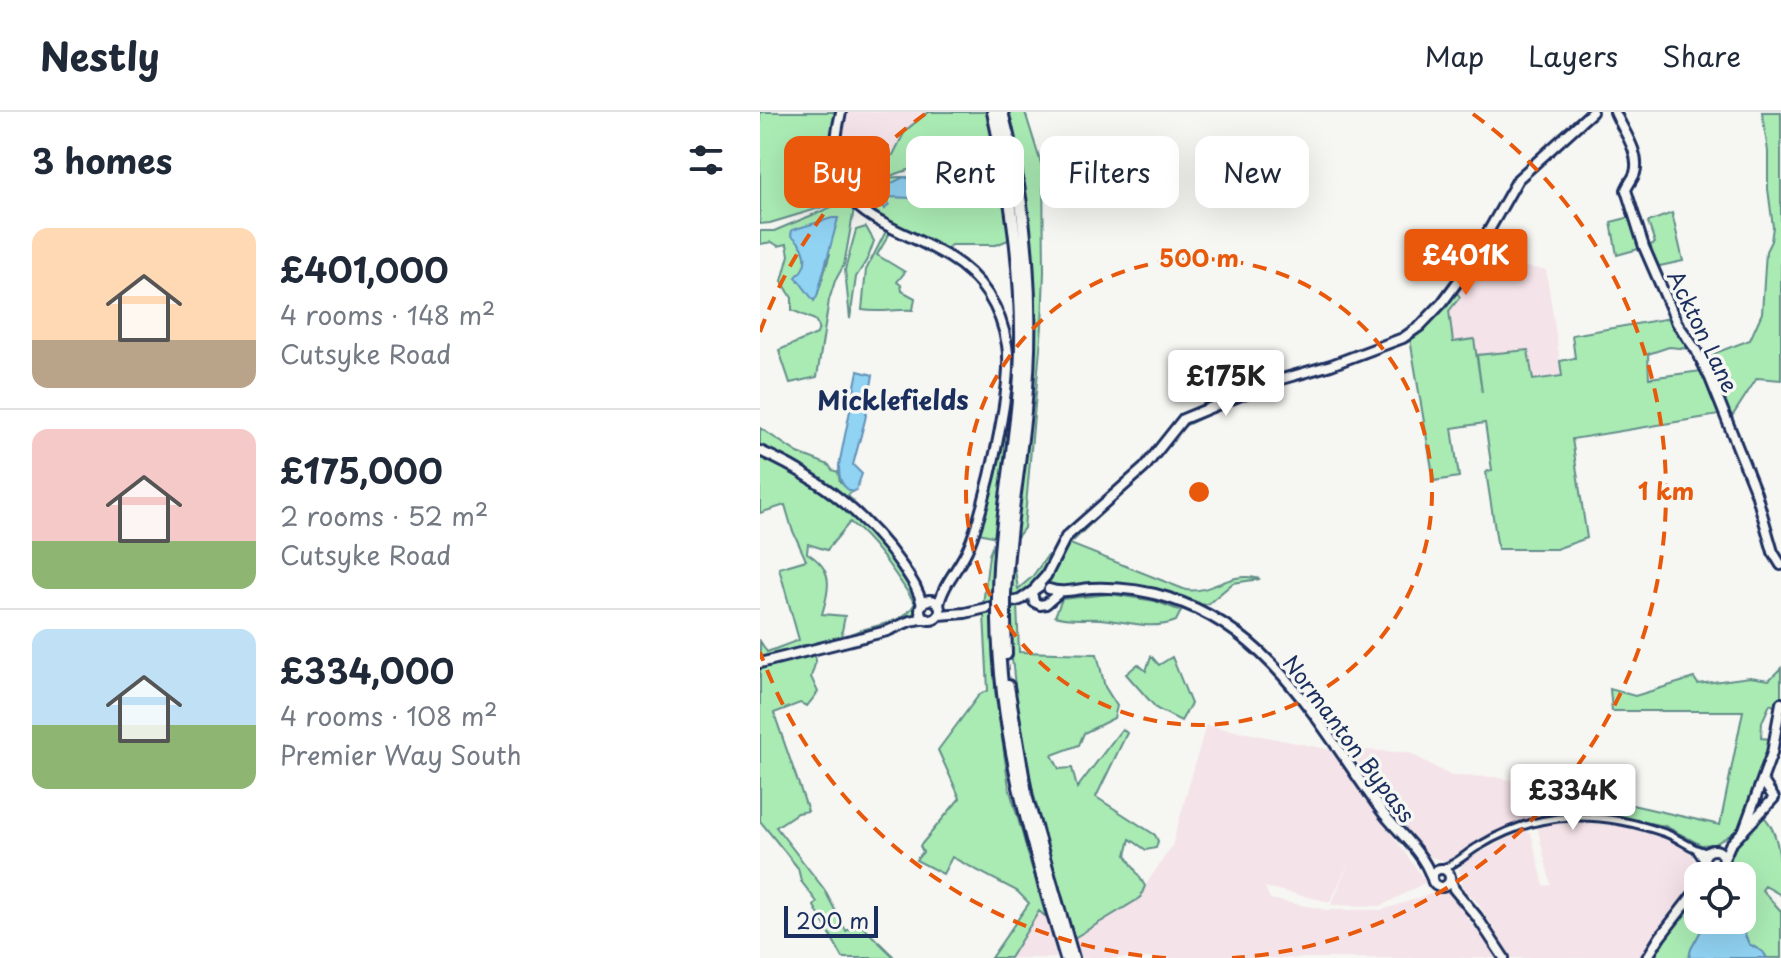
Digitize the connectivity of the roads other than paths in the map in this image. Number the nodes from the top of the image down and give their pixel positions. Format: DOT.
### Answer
graph roads {
  1 [pos="841,112"];
  2 [pos="993,112"];
  3 [pos="1002,112"];
  4 [pos="1592,112"];
  5 [pos="1615,112"];
  6 [pos="760,451"];
  7 [pos="1781,565"];
  8 [pos="1046,576"];
  9 [pos="1048,589"];
  10 [pos="1034,590"];
  11 [pos="1060,592"];
  12 [pos="1002,594"];
  13 [pos="1020,600"];
  14 [pos="1050,600"];
  15 [pos="1035,604"];
  16 [pos="932,606"];
  17 [pos="1002,620"];
  18 [pos="910,621"];
  19 [pos="760,663"];
  20 [pos="1781,703"];
  21 [pos="1763,780"];
  22 [pos="1778,796"];
  23 [pos="1743,832"];
  24 [pos="1730,845"];
  25 [pos="1694,847"];
  26 [pos="1711,851"];
  27 [pos="1421,858"];
  28 [pos="1724,859"];
  29 [pos="1457,862"];
  30 [pos="1705,862"];
  31 [pos="1706,862"];
  32 [pos="1723,862"];
  33 [pos="1440,868"];
  34 [pos="1450,876"];
  35 [pos="1431,877"];
  36 [pos="1443,887"];
  37 [pos="1460,898"];
  38 [pos="1684,906"];
  39 [pos="1066,958"];
  40 [pos="1073,958"];
  41 [pos="1504,958"];
  42 [pos="1647,958"];
  1 -- 16 [label="main road"];
  2 -- 12 [label="highway"];
  3 -- 12 [label="highway"];
  4 -- 8 [label="main road"];
  5 -- 7 [label="main road, Ackton Lane"];
  6 -- 16 [label="main road"];
  8 -- 9 [label="main road"];
  8 -- 10 [label="main road"];
  9 -- 10 [label="main road"];
  9 -- 11 [label="main road"];
  9 -- 14 [label="main road"];
  10 -- 13 [label="main road"];
  10 -- 15 [label="main road"];
  11 -- 14 [label="main road"];
  11 -- 27 [label="main road, Normanton Bypass"];
  12 -- 17 [label="highway, bridge"];
  13 -- 15 [label="main road"];
  13 -- 16 [label="main road"];
  14 -- 15 [label="main road"];
  16 -- 18 [label="main road"];
  16 -- 18 [label="main road"];
  17 -- 39 [label="highway"];
  17 -- 40 [label="highway"];
  18 -- 19 [label="main road"];
  20 -- 21 [label="main road"];
  21 -- 22 [label="main road"];
  21 -- 23 [label="main road"];
  22 -- 23 [label="main road"];
  23 -- 24 [label="main road"];
  24 -- 26 [label="main road"];
  24 -- 28 [label="main road"];
  25 -- 26 [label="street"];
  25 -- 29 [label="street"];
  25 -- 30 [label="street"];
  26 -- 28 [label="main road"];
  26 -- 31 [label="main road"];
  27 -- 33 [label="main road, Normanton Bypass"];
  27 -- 35 [label="main road, Normanton Bypass"];
  28 -- 32 [label="main road"];
  29 -- 33 [label="street"];
  29 -- 34 [label="street"];
  33 -- 34 [label="main road"];
  33 -- 35 [label="main road"];
  34 -- 36 [label="main road"];
  34 -- 37 [label="main road"];
  35 -- 36 [label="main road"];
  36 -- 37 [label="main road"];
  37 -- 41 [label="main road"];
  38 -- 42 [label="main road"];
}
